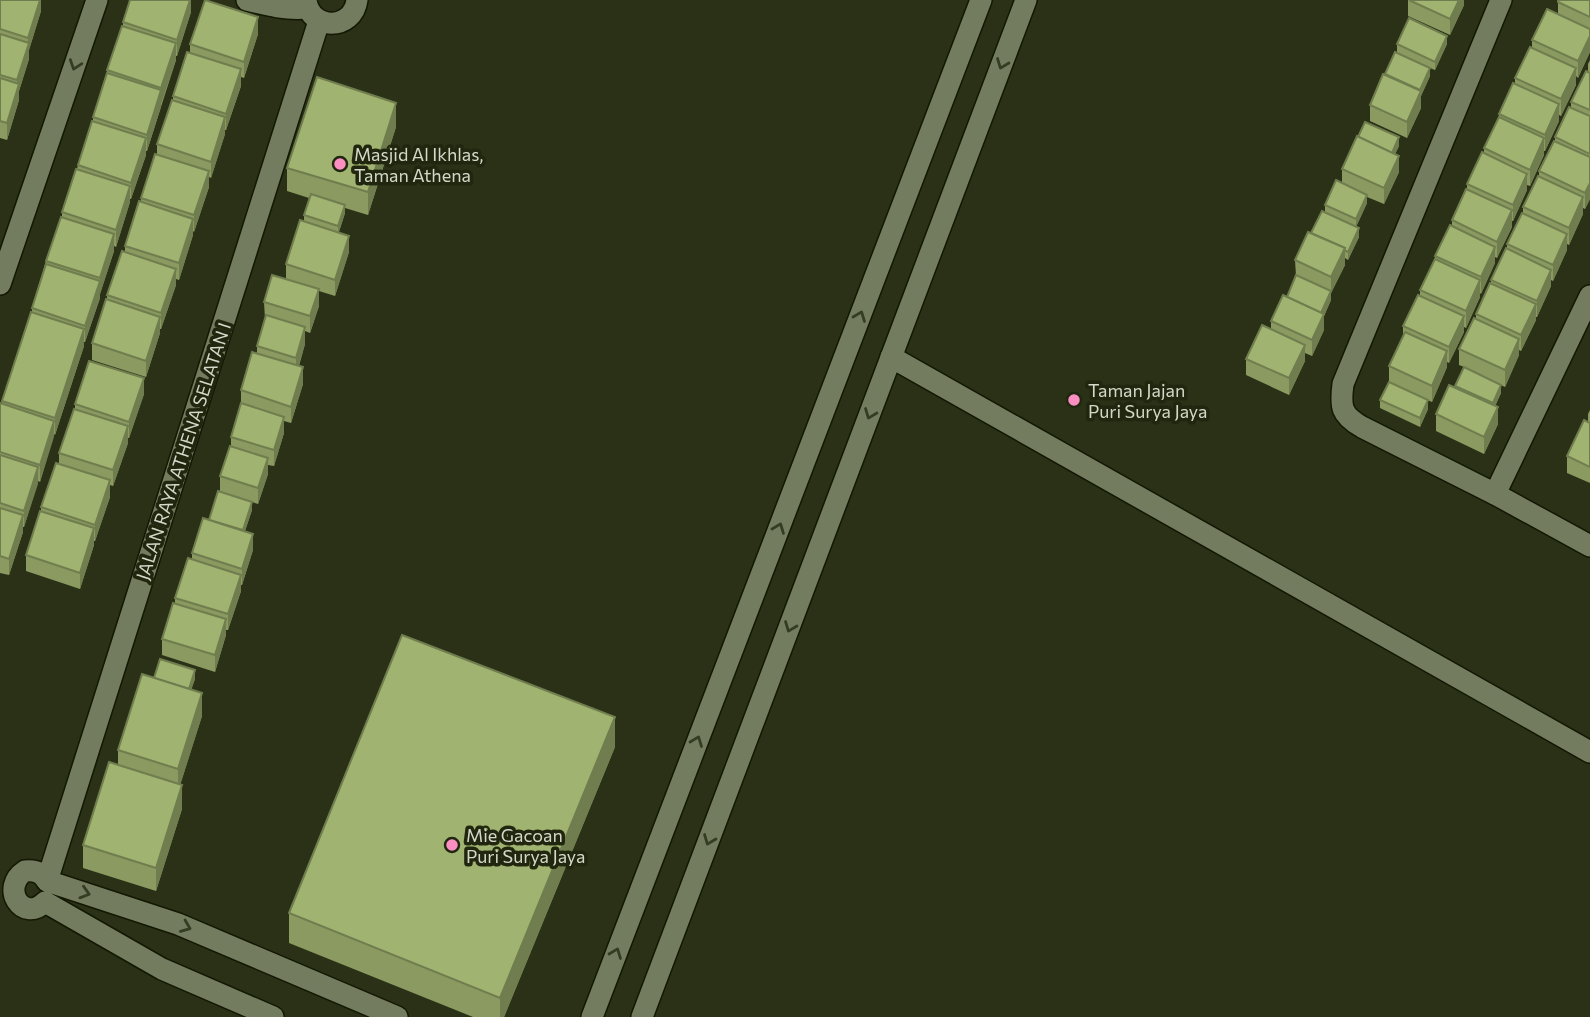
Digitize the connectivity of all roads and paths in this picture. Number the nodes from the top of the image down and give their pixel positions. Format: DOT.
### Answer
graph roads {
  1 [pos="97,0"];
  2 [pos="247,0"];
  3 [pos="357,0"];
  4 [pos="981,0"];
  5 [pos="1026,0"];
  6 [pos="1502,0"];
  7 [pos="311,10"];
  8 [pos="0,284"];
  9 [pos="1590,296"];
  10 [pos="891,357"];
  11 [pos="1495,494"];
  12 [pos="1590,546"];
  13 [pos="1590,752"];
  14 [pos="7,876"];
  15 [pos="46,891"];
  16 [pos="273,1017"];
  17 [pos="397,1017"];
  18 [pos="592,1017"];
  19 [pos="642,1017"];
  1 -- 8 [label="street, one-way"];
  2 -- 7 [label="street"];
  3 -- 7 [label="street"];
  18 -- 4 [label="street, one-way"];
  5 -- 10 [label="street, one-way"];
  6 -- 11 [label="street"];
  7 -- 15 [label="street, JALAN RAYA ATHENA SELATAN I"];
  9 -- 11 [label="street"];
  10 -- 13 [label="street"];
  10 -- 19 [label="street, one-way"];
  11 -- 12 [label="street"];
  14 -- 15 [label="street"];
  14 -- 15 [label="street"];
  15 -- 16 [label="street"];
  15 -- 17 [label="street, one-way"];
}
